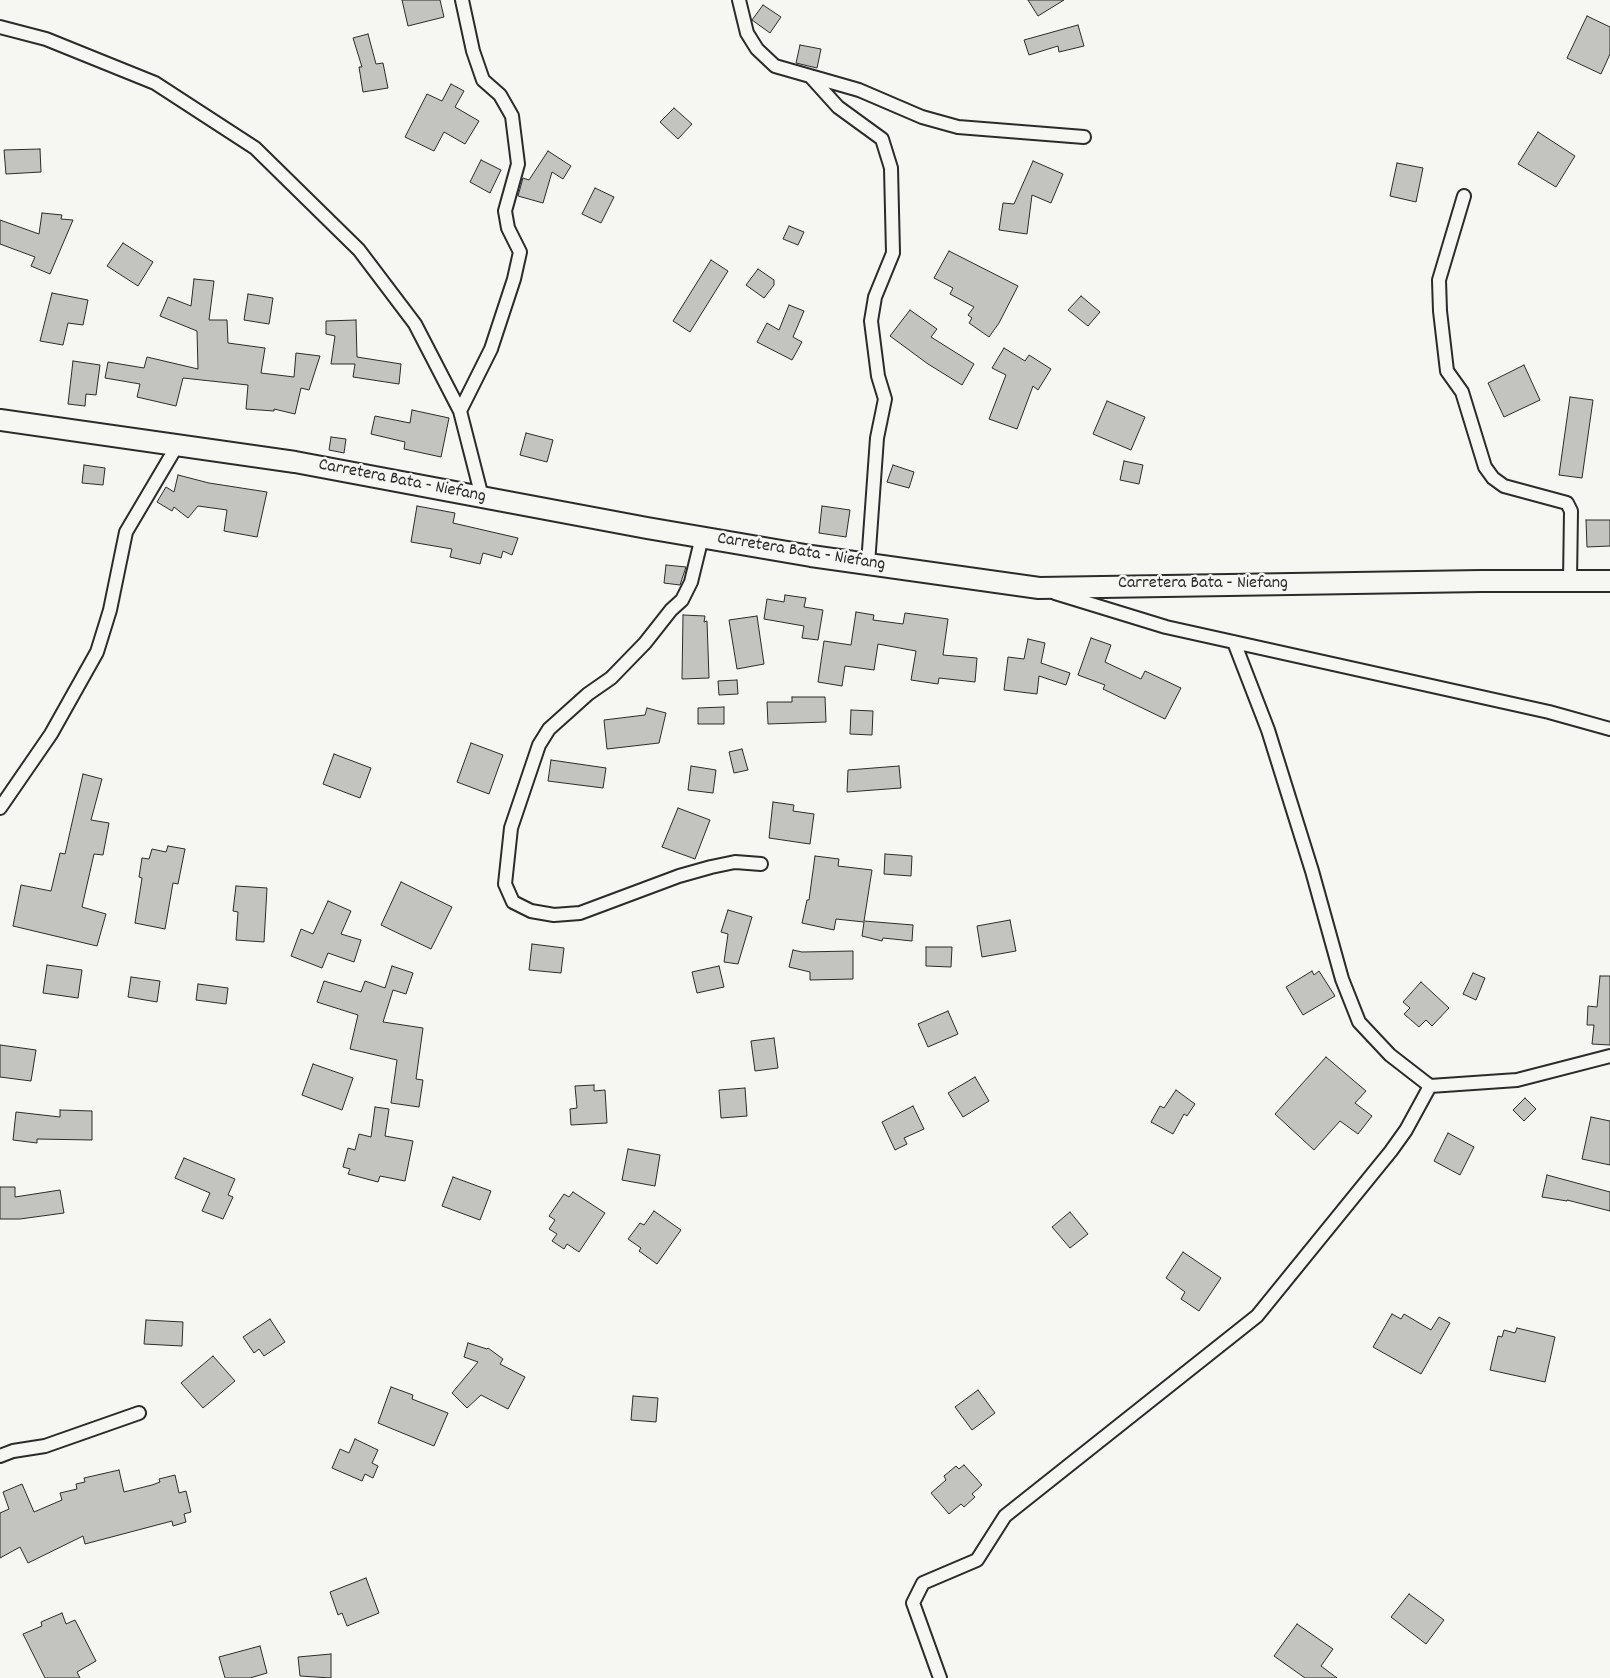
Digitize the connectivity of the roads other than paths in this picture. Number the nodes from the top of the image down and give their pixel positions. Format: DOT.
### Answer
graph roads {
  1 [pos="462,0"];
  2 [pos="739,0"];
  3 [pos="0,27"];
  4 [pos="810,76"];
  5 [pos="1084,137"];
  6 [pos="1464,196"];
  7 [pos="460,410"];
  8 [pos="0,420"];
  9 [pos="178,444"];
  10 [pos="482,497"];
  11 [pos="702,537"];
  12 [pos="868,564"];
  13 [pos="1570,581"];
  14 [pos="1610,581"];
  15 [pos="1039,588"];
  16 [pos="1234,642"];
  17 [pos="1610,729"];
  18 [pos="0,808"];
  19 [pos="761,864"];
  20 [pos="1610,1056"];
  21 [pos="1430,1086"];
  22 [pos="139,1413"];
  23 [pos="0,1456"];
  24 [pos="940,1678"];
  1 -- 7 [label="street"];
  2 -- 4 [label="street"];
  3 -- 7 [label="street"];
  4 -- 5 [label="street"];
  4 -- 12 [label="street"];
  6 -- 13 [label="street"];
  7 -- 10 [label="street"];
  8 -- 9 [label="main road, Carretera Bata - Niefang"];
  9 -- 10 [label="main road, Carretera Bata - Niefang"];
  9 -- 18 [label="street"];
  10 -- 11 [label="main road, Carretera Bata - Niefang"];
  11 -- 12 [label="main road, Carretera Bata - Niefang"];
  11 -- 19 [label="street"];
  12 -- 15 [label="main road, Carretera Bata - Niefang"];
  13 -- 14 [label="main road, Carretera Bata - Niefang"];
  13 -- 15 [label="main road, Carretera Bata - Niefang"];
  15 -- 16 [label="street"];
  16 -- 17 [label="street"];
  16 -- 21 [label="street"];
  20 -- 21 [label="street"];
  21 -- 24 [label="street"];
  22 -- 23 [label="street"];
}
